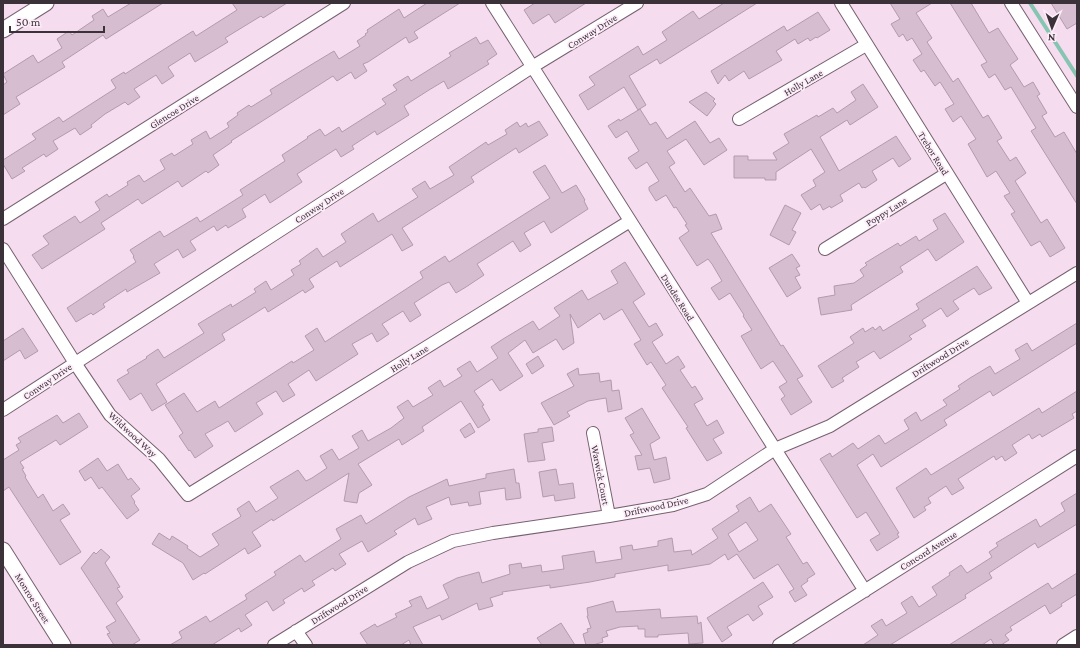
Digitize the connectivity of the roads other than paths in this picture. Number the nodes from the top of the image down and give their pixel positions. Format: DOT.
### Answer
graph roads {
  1 [pos="46,3"];
  2 [pos="344,3"];
  3 [pos="492,3"];
  4 [pos="637,3"];
  5 [pos="841,3"];
  6 [pos="1011,3"];
  7 [pos="3,30"];
  8 [pos="866,45"];
  9 [pos="532,67"];
  10 [pos="1077,107"];
  11 [pos="739,119"];
  12 [pos="946,174"];
  13 [pos="3,219"];
  14 [pos="630,221"];
  15 [pos="3,249"];
  16 [pos="825,249"];
  17 [pos="1077,273"];
  18 [pos="1028,303"];
  19 [pos="74,363"];
  20 [pos="3,410"];
  21 [pos="593,433"];
  22 [pos="775,449"];
  23 [pos="1077,456"];
  24 [pos="188,495"];
  25 [pos="609,516"];
  26 [pos="3,550"];
  27 [pos="865,591"];
  28 [pos="296,631"];
  29 [pos="1077,636"];
  30 [pos="63,645"];
  31 [pos="274,645"];
  32 [pos="306,645"];
  33 [pos="779,645"];
  34 [pos="1063,645"];
  1 -- 7 [label="street"];
  2 -- 13 [label="street, Glencoe Drive"];
  3 -- 9 [label="street, Dundee Road"];
  4 -- 9 [label="street, Conway Drive"];
  5 -- 8 [label="street, Trebor Road"];
  6 -- 10 [label="street"];
  8 -- 11 [label="street, Holly Lane"];
  8 -- 12 [label="street, Trebor Road"];
  9 -- 14 [label="street, Dundee Road"];
  9 -- 19 [label="street, Conway Drive"];
  12 -- 16 [label="street, Poppy Lane"];
  12 -- 18 [label="street, Trebor Road"];
  14 -- 22 [label="street, Dundee Road"];
  14 -- 24 [label="street, Holly Lane"];
  15 -- 19 [label="street, Wildwood Way"];
  17 -- 18 [label="street, Driftwood Drive"];
  18 -- 22 [label="street, Driftwood Drive"];
  19 -- 20 [label="street, Conway Drive"];
  19 -- 24 [label="street, Wildwood Way"];
  21 -- 25 [label="street, Warwick Court"];
  22 -- 25 [label="street, Driftwood Drive"];
  22 -- 27 [label="street, Dundee Road"];
  23 -- 27 [label="street, Concord Avenue"];
  25 -- 28 [label="street, Driftwood Drive"];
  26 -- 30 [label="street, Monroe Street"];
  27 -- 33 [label="street, Concord Avenue"];
  28 -- 31 [label="street, Driftwood Drive"];
  28 -- 32 [label="street"];
  29 -- 34 [label="street"];
}
